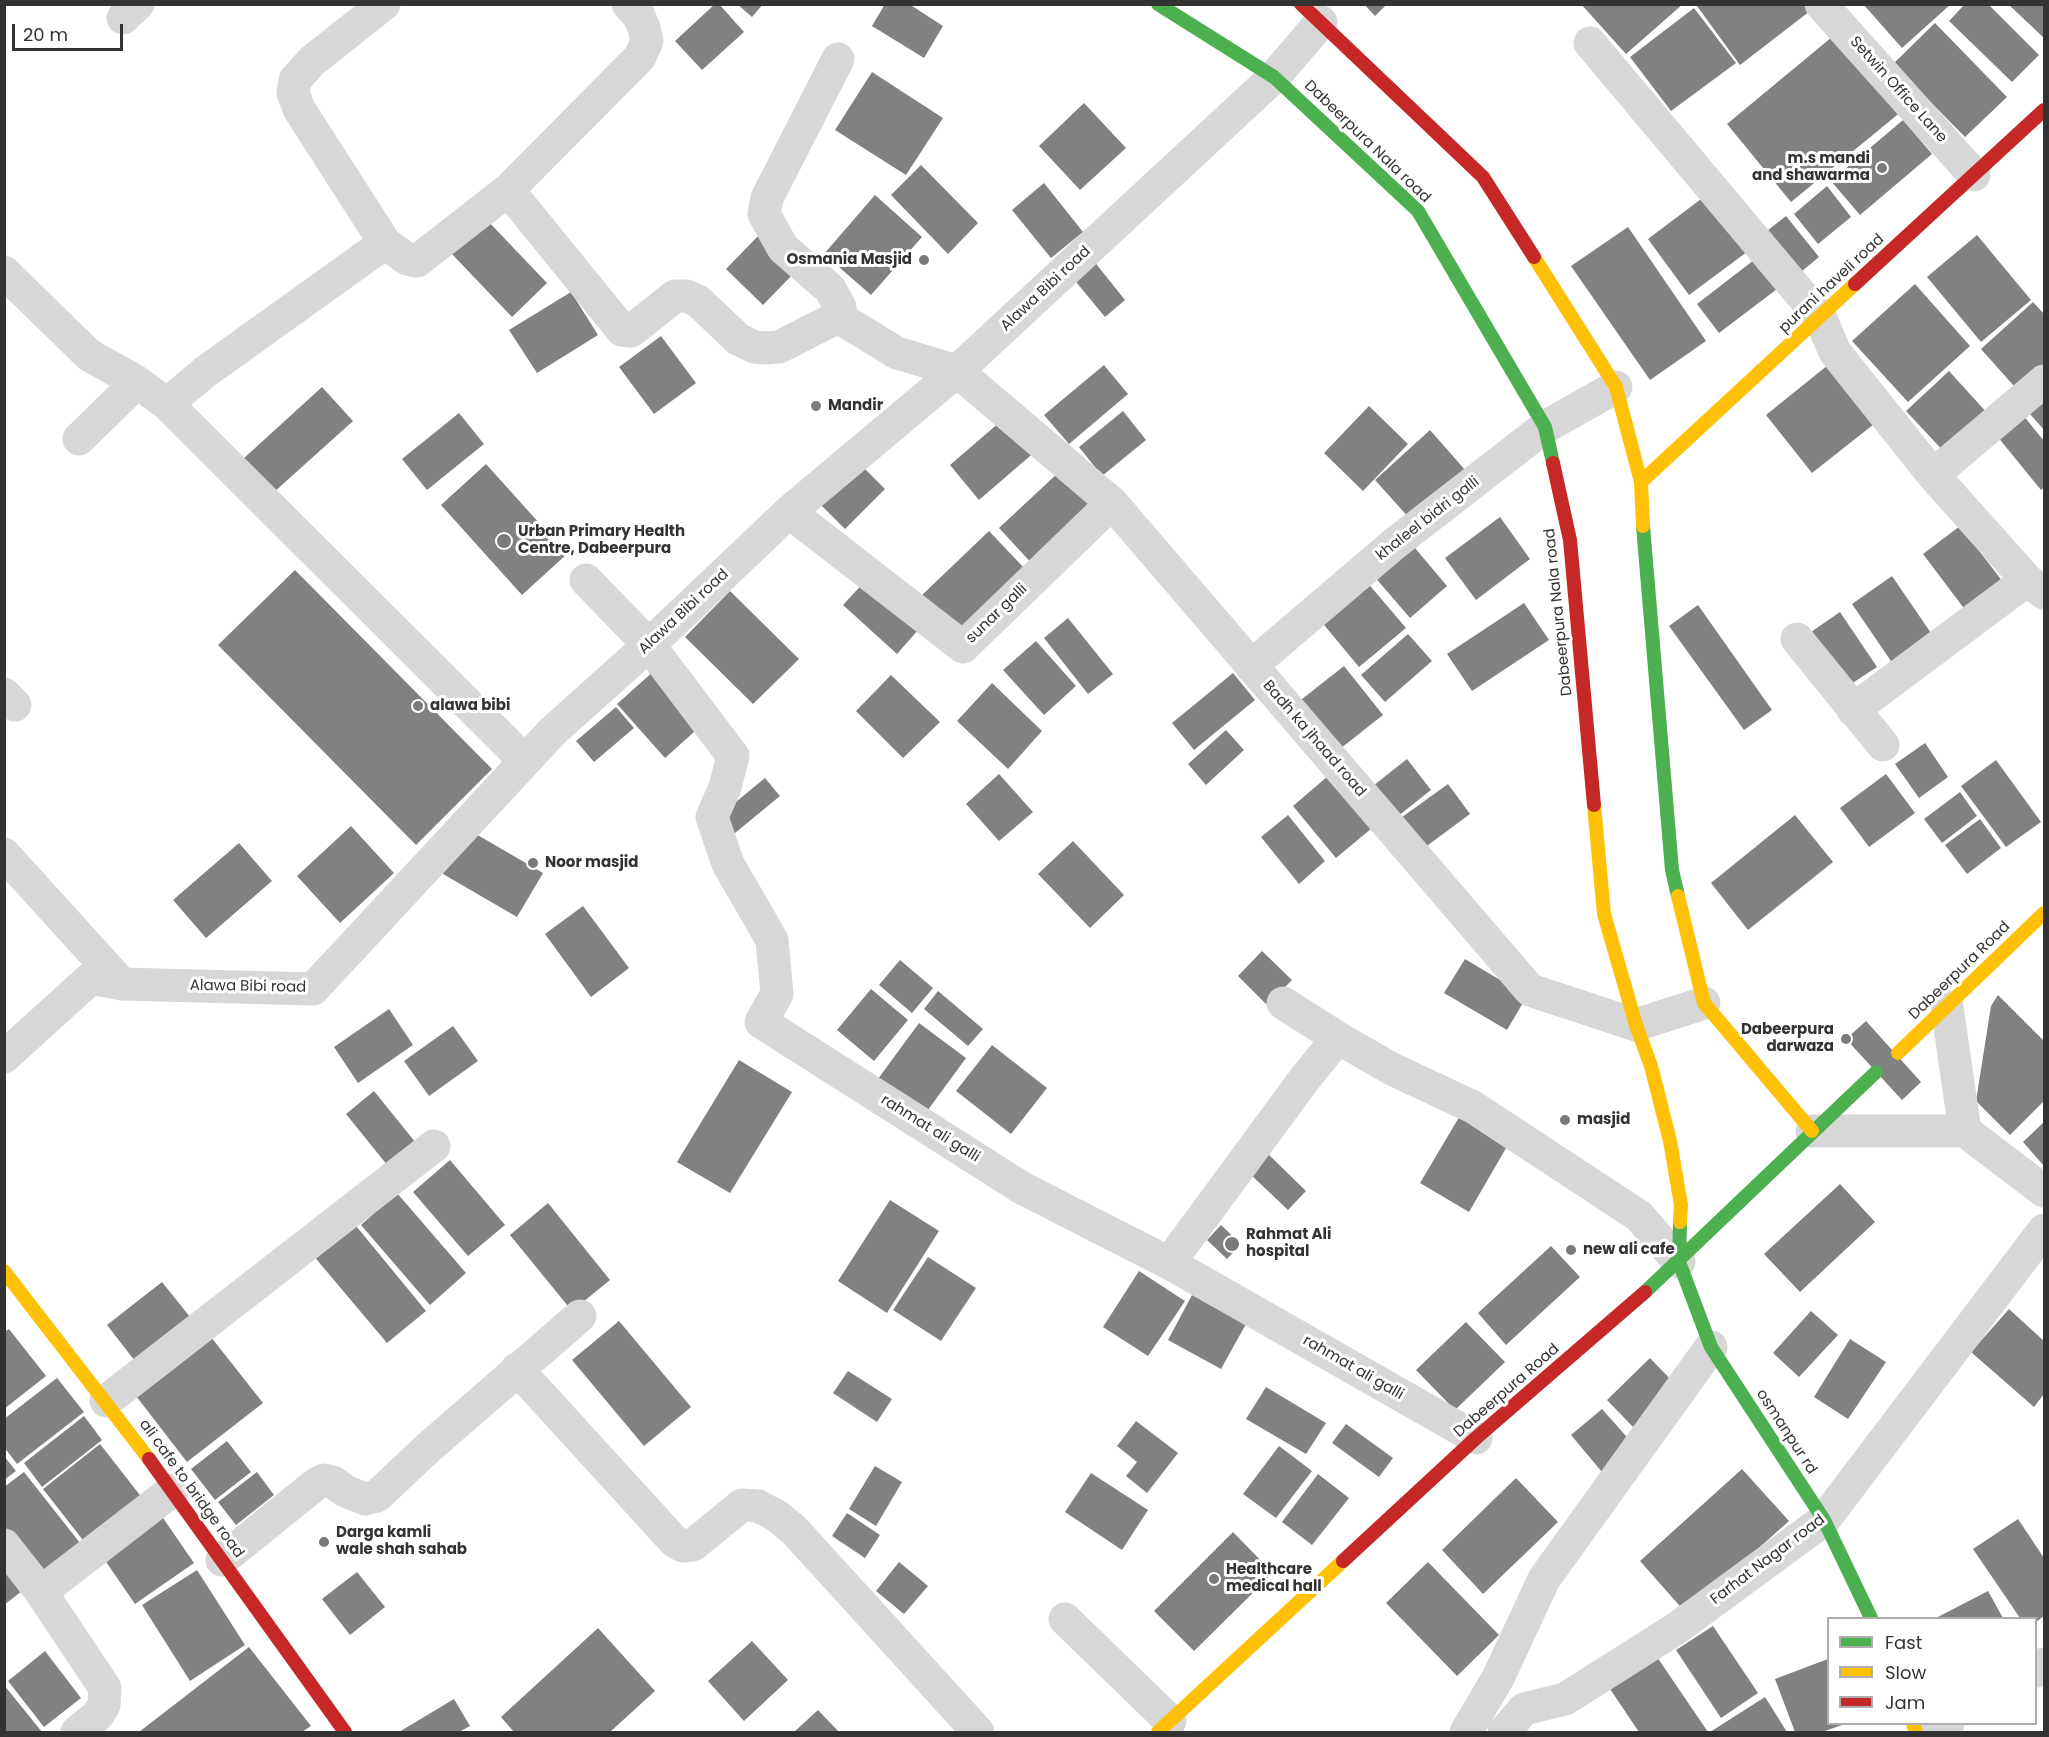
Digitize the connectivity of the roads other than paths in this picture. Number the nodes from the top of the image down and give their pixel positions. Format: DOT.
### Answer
graph roads {
  1 [pos="384,4"];
  2 [pos="628,4"];
  3 [pos="1158,4"];
  4 [pos="1821,4"];
  5 [pos="1311,13"];
  6 [pos="1590,43"];
  7 [pos="838,59"];
  8 [pos="1274,77"];
  9 [pos="2044,110"];
  10 [pos="1974,175"];
  11 [pos="508,190"];
  12 [pos="385,243"];
  13 [pos="4,272"];
  14 [pos="838,317"];
  15 [pos="1820,317"];
  16 [pos="957,371"];
  17 [pos="2044,381"];
  18 [pos="137,382"];
  19 [pos="1616,387"];
  20 [pos="167,404"];
  21 [pos="1545,428"];
  22 [pos="79,439"];
  23 [pos="1933,475"];
  24 [pos="1641,482"];
  25 [pos="1112,503"];
  26 [pos="789,512"];
  27 [pos="586,580"];
  28 [pos="2036,586"];
  29 [pos="1797,639"];
  30 [pos="649,645"];
  31 [pos="1251,666"];
  32 [pos="1853,711"];
  33 [pos="1882,745"];
  34 [pos="525,761"];
  35 [pos="4,854"];
  36 [pos="2044,913"];
  37 [pos="122,984"];
  38 [pos="1283,1003"];
  39 [pos="1704,1003"];
  40 [pos="1947,1007"];
  41 [pos="1636,1025"];
  42 [pos="1338,1038"];
  43 [pos="1898,1053"];
  44 [pos="4,1058"];
  45 [pos="1876,1072"];
  46 [pos="1812,1131"];
  47 [pos="1965,1131"];
  48 [pos="434,1146"];
  49 [pos="2044,1191"];
  50 [pos="2044,1230"];
  51 [pos="1679,1262"];
  52 [pos="1169,1263"];
  53 [pos="4,1271"];
  54 [pos="579,1316"];
  55 [pos="1711,1347"];
  56 [pos="517,1370"];
  57 [pos="106,1401"];
  58 [pos="1476,1438"];
  59 [pos="173,1490"];
  60 [pos="1824,1520"];
  61 [pos="4,1545"];
  62 [pos="222,1560"];
  63 [pos="41,1592"];
  64 [pos="1871,1617"];
  65 [pos="1065,1619"];
  66 [pos="1514,1721"];
  67 [pos="1946,1725"];
  68 [pos="1164,1727"];
  69 [pos="77,1732"];
  70 [pos="345,1732"];
  71 [pos="978,1732"];
  72 [pos="1466,1732"];
  73 [pos="1932,1732"];
  1 -- 12 [label="street"];
  2 -- 11 [label="street"];
  3 -- 8 [label="street, Dabeerpura Nala road"];
  4 -- 10 [label="street, Setwin Office Lane"];
  5 -- 8 [label="street, Alawa Bibi road"];
  5 -- 19 [label="street"];
  6 -- 15 [label="street"];
  7 -- 14 [label="street"];
  8 -- 16 [label="street, Alawa Bibi road"];
  8 -- 21 [label="street, Dabeerpura Nala road"];
  9 -- 10 [label="street, purani haveli road"];
  10 -- 15 [label="street, purani haveli road"];
  11 -- 12 [label="street"];
  11 -- 14 [label="street"];
  12 -- 20 [label="street"];
  13 -- 18 [label="street"];
  14 -- 16 [label="street"];
  15 -- 23 [label="street"];
  15 -- 24 [label="street, purani haveli road"];
  16 -- 25 [label="street, Badh ka jhaad road"];
  16 -- 26 [label="street, Alawa Bibi road"];
  17 -- 23 [label="street"];
  18 -- 20 [label="street"];
  18 -- 22 [label="street"];
  19 -- 21 [label="street, khaleel bidri galli"];
  19 -- 24 [label="street"];
  20 -- 34 [label="street"];
  21 -- 31 [label="street, khaleel bidri galli"];
  21 -- 41 [label="street, Dabeerpura Nala road"];
  23 -- 28 [label="street"];
  24 -- 39 [label="street"];
  25 -- 26 [label="street, sunar galli"];
  25 -- 31 [label="street, Badh ka jhaad road"];
  26 -- 30 [label="street, Alawa Bibi road"];
  27 -- 30 [label="street"];
  28 -- 32 [label="street"];
  29 -- 32 [label="street"];
  30 -- 34 [label="street, Alawa Bibi road"];
  30 -- 52 [label="street, rahmat ali galli"];
  31 -- 41 [label="street, Badh ka jhaad road"];
  32 -- 33 [label="street"];
  34 -- 37 [label="street, Alawa Bibi road"];
  35 -- 37 [label="street"];
  36 -- 40 [label="street, Dabeerpura Road"];
  37 -- 44 [label="street, Alawa Bibi road"];
  38 -- 42 [label="street"];
  39 -- 41 [label="street"];
  39 -- 46 [label="street"];
  40 -- 43 [label="street, Dabeerpura Road"];
  40 -- 47 [label="street"];
  41 -- 51 [label="street, Dabeerpura Nala road"];
  42 -- 51 [label="street"];
  42 -- 52 [label="street"];
  45 -- 46 [label="street, Dabeerpura Road"];
  46 -- 47 [label="street"];
  46 -- 51 [label="street, Dabeerpura Road"];
  47 -- 49 [label="street"];
  48 -- 57 [label="street"];
  50 -- 60 [label="street, Farhat Nagar road"];
  51 -- 55 [label="street, osmanpur rd"];
  51 -- 58 [label="street, Dabeerpura Road"];
  52 -- 58 [label="street, rahmat ali galli"];
  53 -- 57 [label="street, ali cafe to bridge road"];
  54 -- 56 [label="street"];
  55 -- 60 [label="street, osmanpur rd"];
  55 -- 72 [label="street"];
  56 -- 62 [label="street"];
  56 -- 71 [label="street"];
  57 -- 59 [label="street, ali cafe to bridge road"];
  58 -- 68 [label="street, Dabeerpura Road"];
  59 -- 62 [label="street, ali cafe to bridge road"];
  59 -- 63 [label="street"];
  60 -- 64 [label="street, osmanpur rd"];
  60 -- 66 [label="street, Farhat Nagar road"];
  61 -- 63 [label="street"];
  62 -- 70 [label="street, ali cafe to bridge road"];
  63 -- 69 [label="street"];
  65 -- 68 [label="street"];
  67 -- 73 [label="street"];
}
